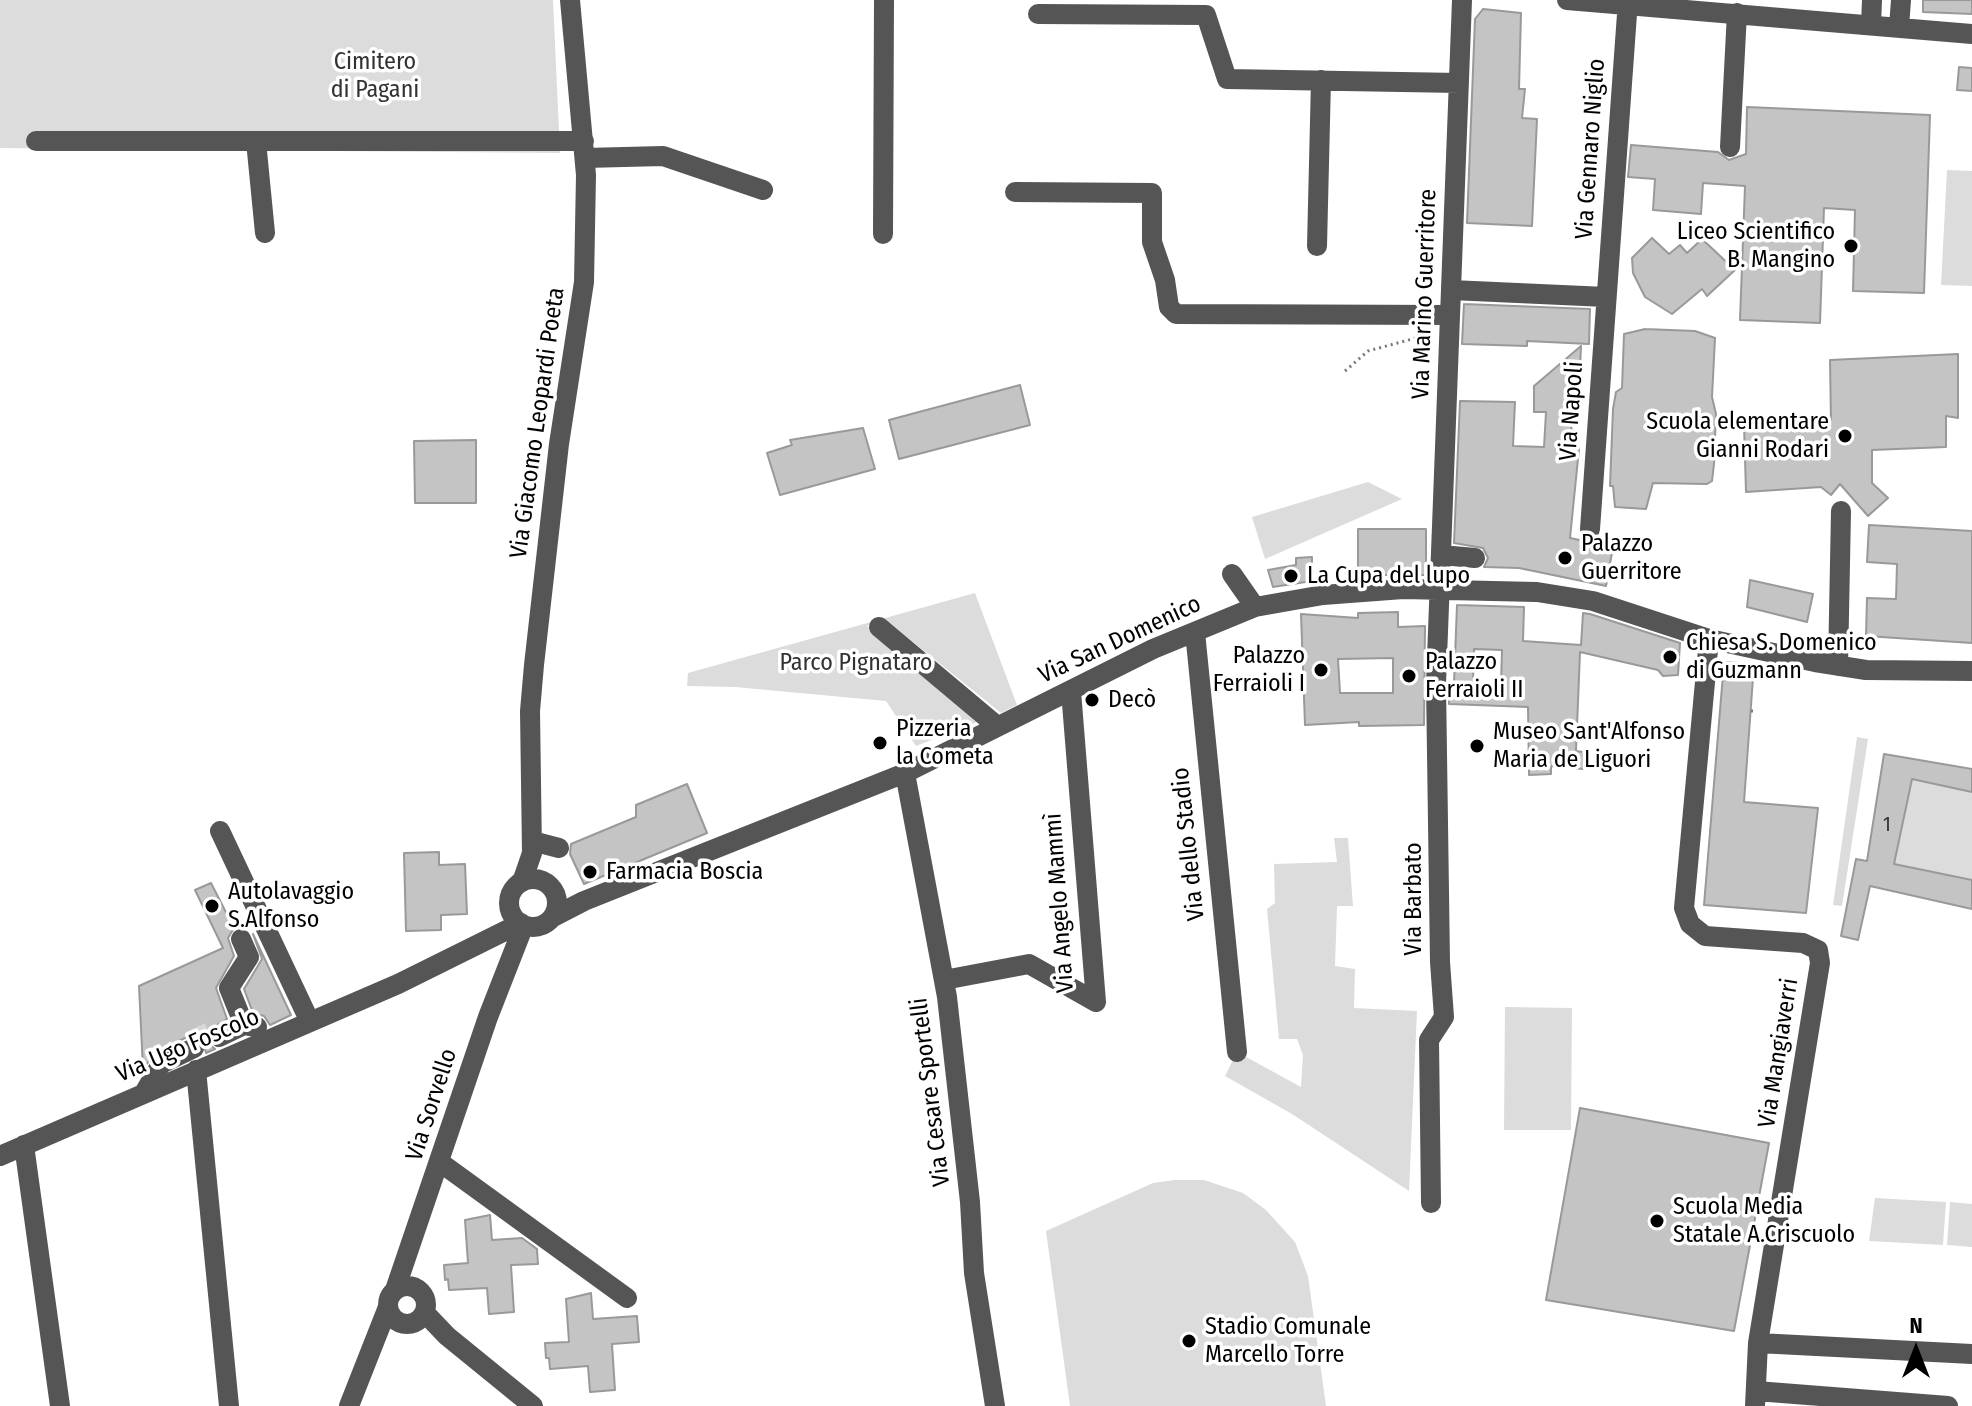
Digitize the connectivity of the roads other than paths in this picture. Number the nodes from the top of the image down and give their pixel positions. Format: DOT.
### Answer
graph roads {
  1 [pos="570,0"];
  2 [pos="884,0"];
  3 [pos="1462,0"];
  4 [pos="1567,0"];
  5 [pos="1872,0"];
  6 [pos="1901,0"];
  7 [pos="1628,2"];
  8 [pos="1206,8"];
  9 [pos="1737,13"];
  10 [pos="1038,14"];
  11 [pos="1871,25"];
  12 [pos="1899,27"];
  13 [pos="1972,34"];
  14 [pos="1321,80"];
  15 [pos="1459,83"];
  16 [pos="36,141"];
  17 [pos="256,141"];
  18 [pos="1730,147"];
  19 [pos="584,150"];
  20 [pos="763,190"];
  21 [pos="1015,192"];
  22 [pos="265,233"];
  23 [pos="883,234"];
  24 [pos="1317,246"];
  25 [pos="1451,290"];
  26 [pos="1606,297"];
  27 [pos="1450,315"];
  28 [pos="1841,511"];
  29 [pos="1590,529"];
  30 [pos="1441,555"];
  31 [pos="1475,558"];
  32 [pos="1232,574"];
  33 [pos="1439,591"];
  34 [pos="1255,607"];
  35 [pos="879,627"];
  36 [pos="1195,632"];
  37 [pos="1709,639"];
  38 [pos="1838,666"];
  39 [pos="1972,671"];
  40 [pos="1071,691"];
  41 [pos="997,726"];
  42 [pos="905,773"];
  43 [pos="220,831"];
  44 [pos="532,847"];
  45 [pos="559,848"];
  46 [pos="522,882"];
  47 [pos="550,888"];
  48 [pos="584,901"];
  49 [pos="530,920"];
  50 [pos="241,939"];
  51 [pos="944,980"];
  52 [pos="398,984"];
  53 [pos="310,1022"];
  54 [pos="244,1025"];
  55 [pos="285,1032"];
  56 [pos="218,1033"];
  57 [pos="192,1044"];
  58 [pos="1237,1052"];
  59 [pos="196,1070"];
  60 [pos="144,1093"];
  61 [pos="24,1145"];
  62 [pos="0,1156"];
  63 [pos="441,1163"];
  64 [pos="1431,1203"];
  65 [pos="406,1264"];
  66 [pos="627,1298"];
  67 [pos="405,1311"];
  68 [pos="1758,1343"];
  69 [pos="1972,1354"];
  70 [pos="1755,1398"];
  71 [pos="60,1406"];
  72 [pos="229,1406"];
  73 [pos="349,1406"];
  74 [pos="533,1406"];
  75 [pos="995,1406"];
  76 [pos="1948,1406"];
  1 -- 19 [label="street, Via Giacomo Leopardi Poeta"];
  2 -- 23 [label="street"];
  3 -- 15 [label="street, Via Marino Guerritore"];
  4 -- 7 [label="street"];
  5 -- 11 [label="street"];
  6 -- 12 [label="street"];
  7 -- 9 [label="street"];
  7 -- 26 [label="street, Via Gennaro Niglio"];
  8 -- 10 [label="street"];
  8 -- 14 [label="street"];
  9 -- 11 [label="street"];
  9 -- 18 [label="street"];
  11 -- 12 [label="street"];
  12 -- 13 [label="street"];
  14 -- 15 [label="street"];
  14 -- 24 [label="street"];
  15 -- 25 [label="street, Via Marino Guerritore"];
  16 -- 17 [label="street"];
  17 -- 19 [label="street"];
  17 -- 22 [label="street"];
  19 -- 20 [label="street"];
  19 -- 44 [label="street, Via Giacomo Leopardi Poeta"];
  21 -- 27 [label="street"];
  25 -- 26 [label="street"];
  25 -- 27 [label="street, Via Marino Guerritore"];
  26 -- 29 [label="street, Via Napoli"];
  27 -- 30 [label="street, Via Marino Guerritore"];
  28 -- 38 [label="street"];
  30 -- 31 [label="street"];
  30 -- 33 [label="street, Via Marino Guerritore"];
  32 -- 34 [label="street"];
  33 -- 34 [label="street, Via San Domenico"];
  33 -- 37 [label="street, Via San Domenico"];
  33 -- 64 [label="street, Via Barbato"];
  34 -- 36 [label="street, Via San Domenico"];
  35 -- 41 [label="street"];
  36 -- 40 [label="street, Via San Domenico"];
  36 -- 58 [label="street, Via dello Stadio"];
  37 -- 38 [label="street, Via San Domenico"];
  37 -- 68 [label="street, Via Mangiaverri"];
  38 -- 39 [label="street, Via San Domenico"];
  40 -- 41 [label="street, Via San Domenico"];
  40 -- 51 [label="street, Via Angelo Mammì"];
  41 -- 42 [label="street, Via San Domenico"];
  42 -- 48 [label="street, Via San Domenico"];
  42 -- 51 [label="street, Via Cesare Sportelli"];
  43 -- 53 [label="street"];
  44 -- 45 [label="street"];
  44 -- 46 [label="street"];
  44 -- 47 [label="street"];
  46 -- 47 [label="street"];
  46 -- 49 [label="street"];
  47 -- 48 [label="street"];
  47 -- 49 [label="street"];
  48 -- 49 [label="street, Via San Domenico"];
  49 -- 52 [label="street, Via San Domenico"];
  49 -- 63 [label="street, Via Sorvello"];
  50 -- 54 [label="street"];
  51 -- 75 [label="street, Via Cesare Sportelli"];
  52 -- 53 [label="street, Via Ugo Foscolo"];
  53 -- 55 [label="street, Via Ugo Foscolo"];
  54 -- 55 [label="street"];
  54 -- 56 [label="street"];
  55 -- 59 [label="street, Via Ugo Foscolo"];
  57 -- 60 [label="street"];
  59 -- 60 [label="street, Via Ugo Foscolo"];
  59 -- 72 [label="street"];
  60 -- 61 [label="street, Via Ugo Foscolo"];
  61 -- 62 [label="street, Via Ugo Foscolo"];
  61 -- 71 [label="street"];
  63 -- 65 [label="street, Via Sorvello"];
  63 -- 66 [label="street"];
  65 -- 67 [label="street, Via Sorvello"];
  65 -- 67 [label="street"];
  67 -- 73 [label="street, Via Sorvello"];
  67 -- 74 [label="street"];
  68 -- 69 [label="street"];
  68 -- 70 [label="street, Via Mangiaverri"];
  70 -- 76 [label="street"];
}
